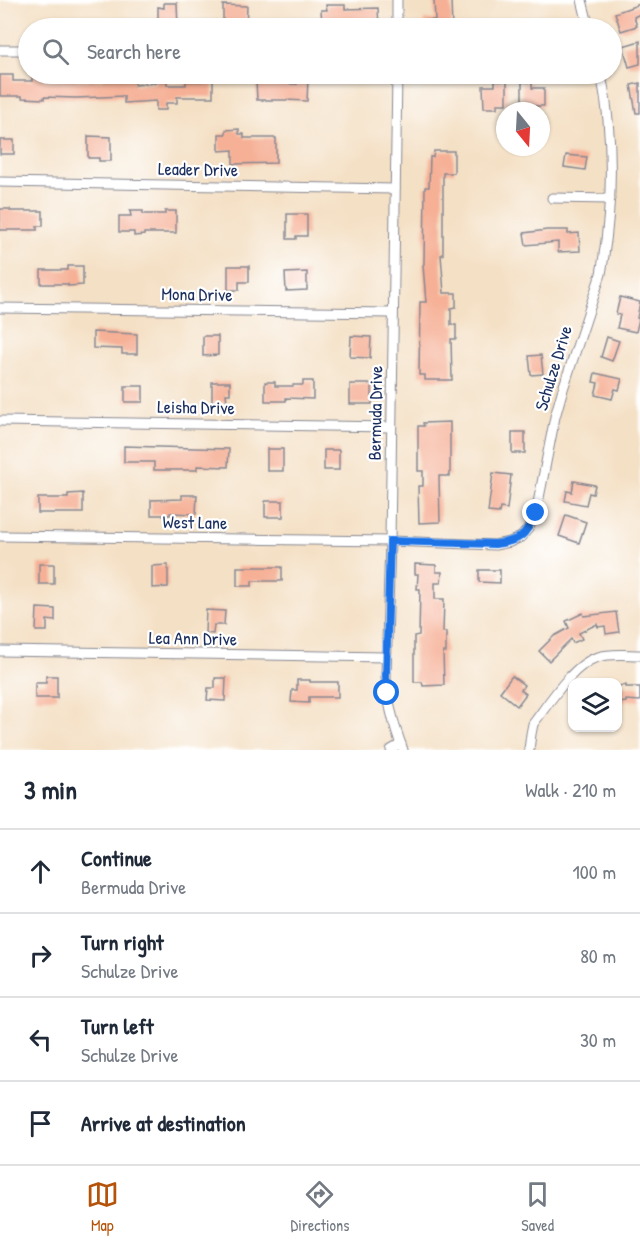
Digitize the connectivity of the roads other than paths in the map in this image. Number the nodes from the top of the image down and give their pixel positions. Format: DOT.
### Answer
graph roads {
  1 [pos="397,0"];
  2 [pos="582,0"];
  3 [pos="397,18"];
  4 [pos="586,18"];
  5 [pos="0,50"];
  6 [pos="18,50"];
  7 [pos="397,84"];
  8 [pos="602,84"];
  9 [pos="0,182"];
  10 [pos="395,189"];
  11 [pos="552,198"];
  12 [pos="610,199"];
  13 [pos="0,309"];
  14 [pos="393,313"];
  15 [pos="0,421"];
  16 [pos="391,427"];
  17 [pos="0,536"];
  18 [pos="390,541"];
  19 [pos="0,651"];
  20 [pos="640,655"];
  21 [pos="386,657"];
  22 [pos="402,747"];
  23 [pos="391,750"];
  24 [pos="529,750"];
  1 -- 3 [label="street"];
  2 -- 4 [label="street"];
  5 -- 6 [label="street"];
  7 -- 10 [label="street, Bermuda Drive"];
  8 -- 12 [label="street, Schulze Drive"];
  9 -- 10 [label="street, Leader Drive"];
  10 -- 14 [label="street, Bermuda Drive"];
  11 -- 12 [label="street"];
  12 -- 18 [label="street, Schulze Drive"];
  13 -- 14 [label="street, Mona Drive"];
  14 -- 16 [label="street, Bermuda Drive"];
  15 -- 16 [label="street, Leisha Drive"];
  16 -- 18 [label="street, Bermuda Drive"];
  17 -- 18 [label="street, West Lane"];
  18 -- 21 [label="street, Bermuda Drive"];
  19 -- 21 [label="street, Lea Ann Drive"];
  20 -- 24 [label="street"];
  21 -- 22 [label="street, Bermuda Drive"];
  22 -- 23 [label="street"];
}
